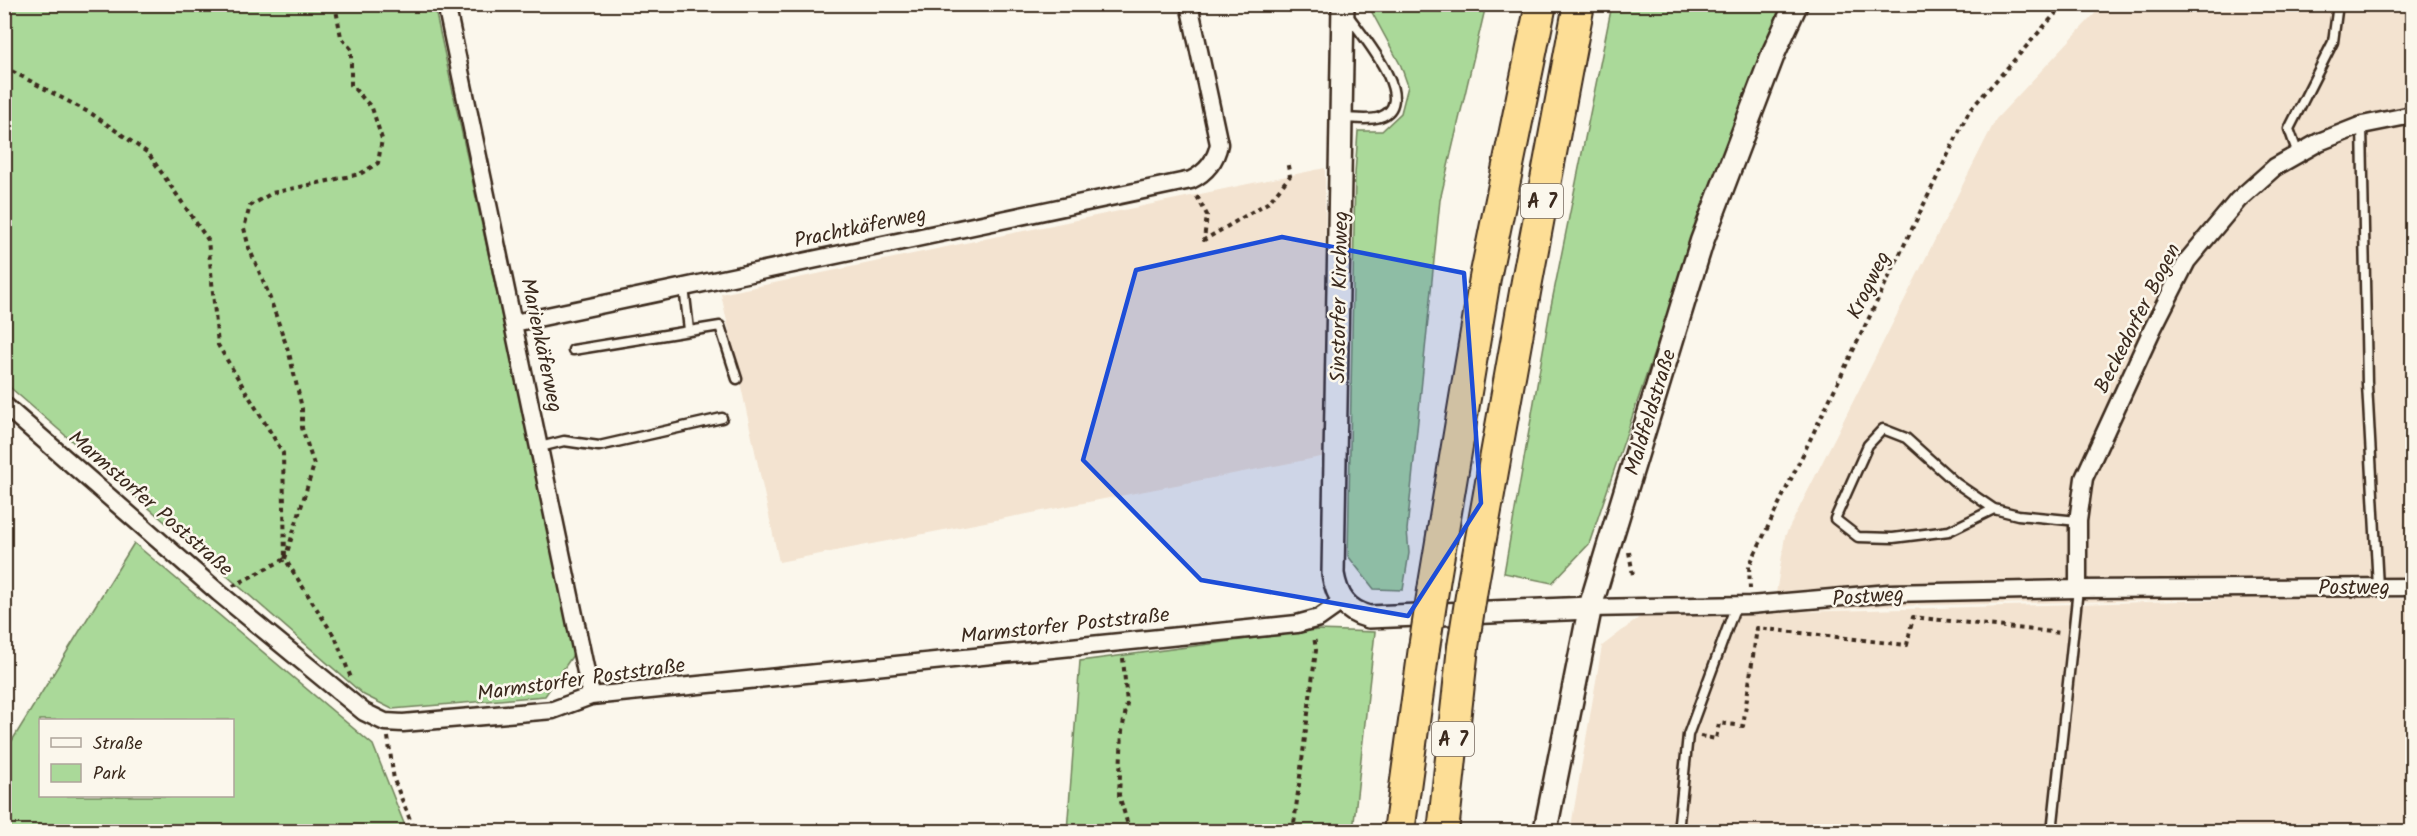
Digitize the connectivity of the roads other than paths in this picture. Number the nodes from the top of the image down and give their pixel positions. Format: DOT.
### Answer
graph roads {
  1 [pos="446,4"];
  2 [pos="1189,4"];
  3 [pos="1541,4"];
  4 [pos="1579,4"];
  5 [pos="1796,4"];
  6 [pos="2338,4"];
  7 [pos="1343,7"];
  8 [pos="2412,116"];
  9 [pos="1342,118"];
  10 [pos="2362,125"];
  11 [pos="2298,154"];
  12 [pos="684,287"];
  13 [pos="514,322"];
  14 [pos="688,330"];
  15 [pos="573,350"];
  16 [pos="736,379"];
  17 [pos="4,405"];
  18 [pos="722,418"];
  19 [pos="540,447"];
  20 [pos="1994,509"];
  21 [pos="2078,521"];
  22 [pos="2378,587"];
  23 [pos="2412,587"];
  24 [pos="2078,589"];
  25 [pos="1339,596"];
  26 [pos="1743,605"];
  27 [pos="1590,608"];
  28 [pos="591,696"];
  29 [pos="1399,831"];
  30 [pos="1443,831"];
  31 [pos="1545,831"];
  32 [pos="1678,831"];
  33 [pos="2052,831"];
  1 -- 13 [label="street, Marienkäferweg"];
  2 -- 12 [label="street, Prachtkäferweg"];
  3 -- 29 [label="highway, A 7, bridge"];
  4 -- 30 [label="highway, A 7, bridge"];
  5 -- 27 [label="main road, Maldfeldstraße"];
  6 -- 11 [label="lane"];
  7 -- 9 [label="street, Sinstorfer Kirchweg"];
  7 -- 9 [label="lane"];
  8 -- 10 [label="street, Beckedorfer Bogen"];
  9 -- 25 [label="street, Sinstorfer Kirchweg"];
  10 -- 11 [label="street, Beckedorfer Bogen"];
  10 -- 22 [label="lane"];
  11 -- 21 [label="street, Beckedorfer Bogen"];
  12 -- 13 [label="street, Prachtkäferweg"];
  12 -- 14 [label="lane"];
  13 -- 19 [label="street, Marienkäferweg"];
  14 -- 15 [label="lane"];
  14 -- 16 [label="lane"];
  17 -- 28 [label="street, Marmstorfer Poststraße"];
  18 -- 19 [label="lane"];
  19 -- 28 [label="street, Marienkäferweg"];
  20 -- 20 [label="lane"];
  20 -- 21 [label="lane"];
  21 -- 24 [label="street, Beckedorfer Bogen"];
  22 -- 23 [label="street, Postweg"];
  22 -- 24 [label="street, Postweg"];
  24 -- 26 [label="street, Postweg"];
  24 -- 33 [label="lane"];
  25 -- 27 [label="street, Postweg"];
  25 -- 28 [label="street, Marmstorfer Poststraße"];
  26 -- 27 [label="street, Postweg"];
  26 -- 32 [label="lane"];
  27 -- 31 [label="main road, Maldfeldstraße"];
}
